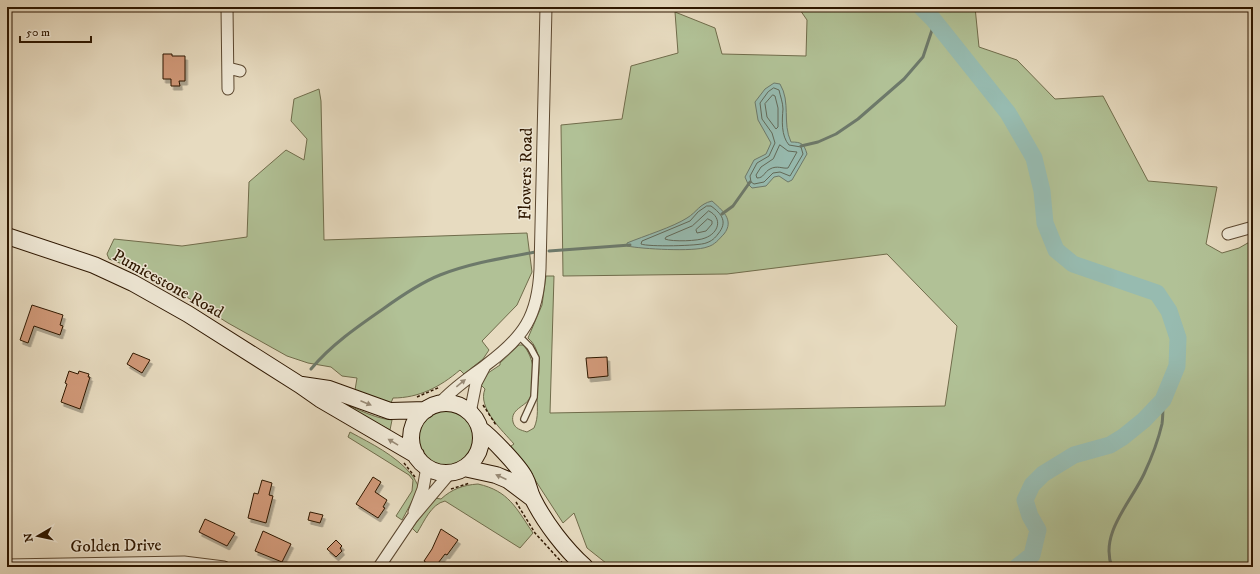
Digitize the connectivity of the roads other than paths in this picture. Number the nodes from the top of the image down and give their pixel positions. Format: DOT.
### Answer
graph roads {
  1 [pos="227,7"];
  2 [pos="546,7"];
  3 [pos="228,68"];
  4 [pos="240,71"];
  5 [pos="228,89"];
  6 [pos="1253,227"];
  7 [pos="1228,234"];
  8 [pos="7,236"];
  9 [pos="519,336"];
  10 [pos="485,366"];
  11 [pos="300,385"];
  12 [pos="432,407"];
  13 [pos="470,413"];
  14 [pos="524,420"];
  15 [pos="480,429"];
  16 [pos="416,455"];
  17 [pos="427,467"];
  18 [pos="457,470"];
  19 [pos="532,498"];
  20 [pos="412,518"];
  21 [pos="7,566"];
  22 [pos="224,567"];
  23 [pos="378,567"];
  24 [pos="585,567"];
  1 -- 3 [label="street"];
  2 -- 9 [label="street, Flowers Road"];
  3 -- 4 [label="street"];
  3 -- 5 [label="street"];
  6 -- 7 [label="street"];
  8 -- 11 [label="main road, Pumicestone Road"];
  9 -- 10 [label="street, Flowers Road"];
  9 -- 14 [label="lane"];
  12 -- 10 [label="street, Flowers Road, one-way"];
  10 -- 13 [label="street, Flowers Road"];
  11 -- 12 [label="main road, Pumicestone Road, one-way"];
  16 -- 11 [label="main road, Pumicestone Road, one-way"];
  12 -- 13 [label="main road"];
  12 -- 16 [label="main road"];
  13 -- 15 [label="main road"];
  15 -- 18 [label="main road"];
  15 -- 19 [label="main road"];
  16 -- 17 [label="main road"];
  17 -- 18 [label="main road"];
  17 -- 20 [label="street"];
  19 -- 18 [label="main road, one-way"];
  18 -- 20 [label="street"];
  19 -- 24 [label="main road"];
  20 -- 23 [label="street"];
  21 -- 22 [label="street, Golden Drive"];
}
